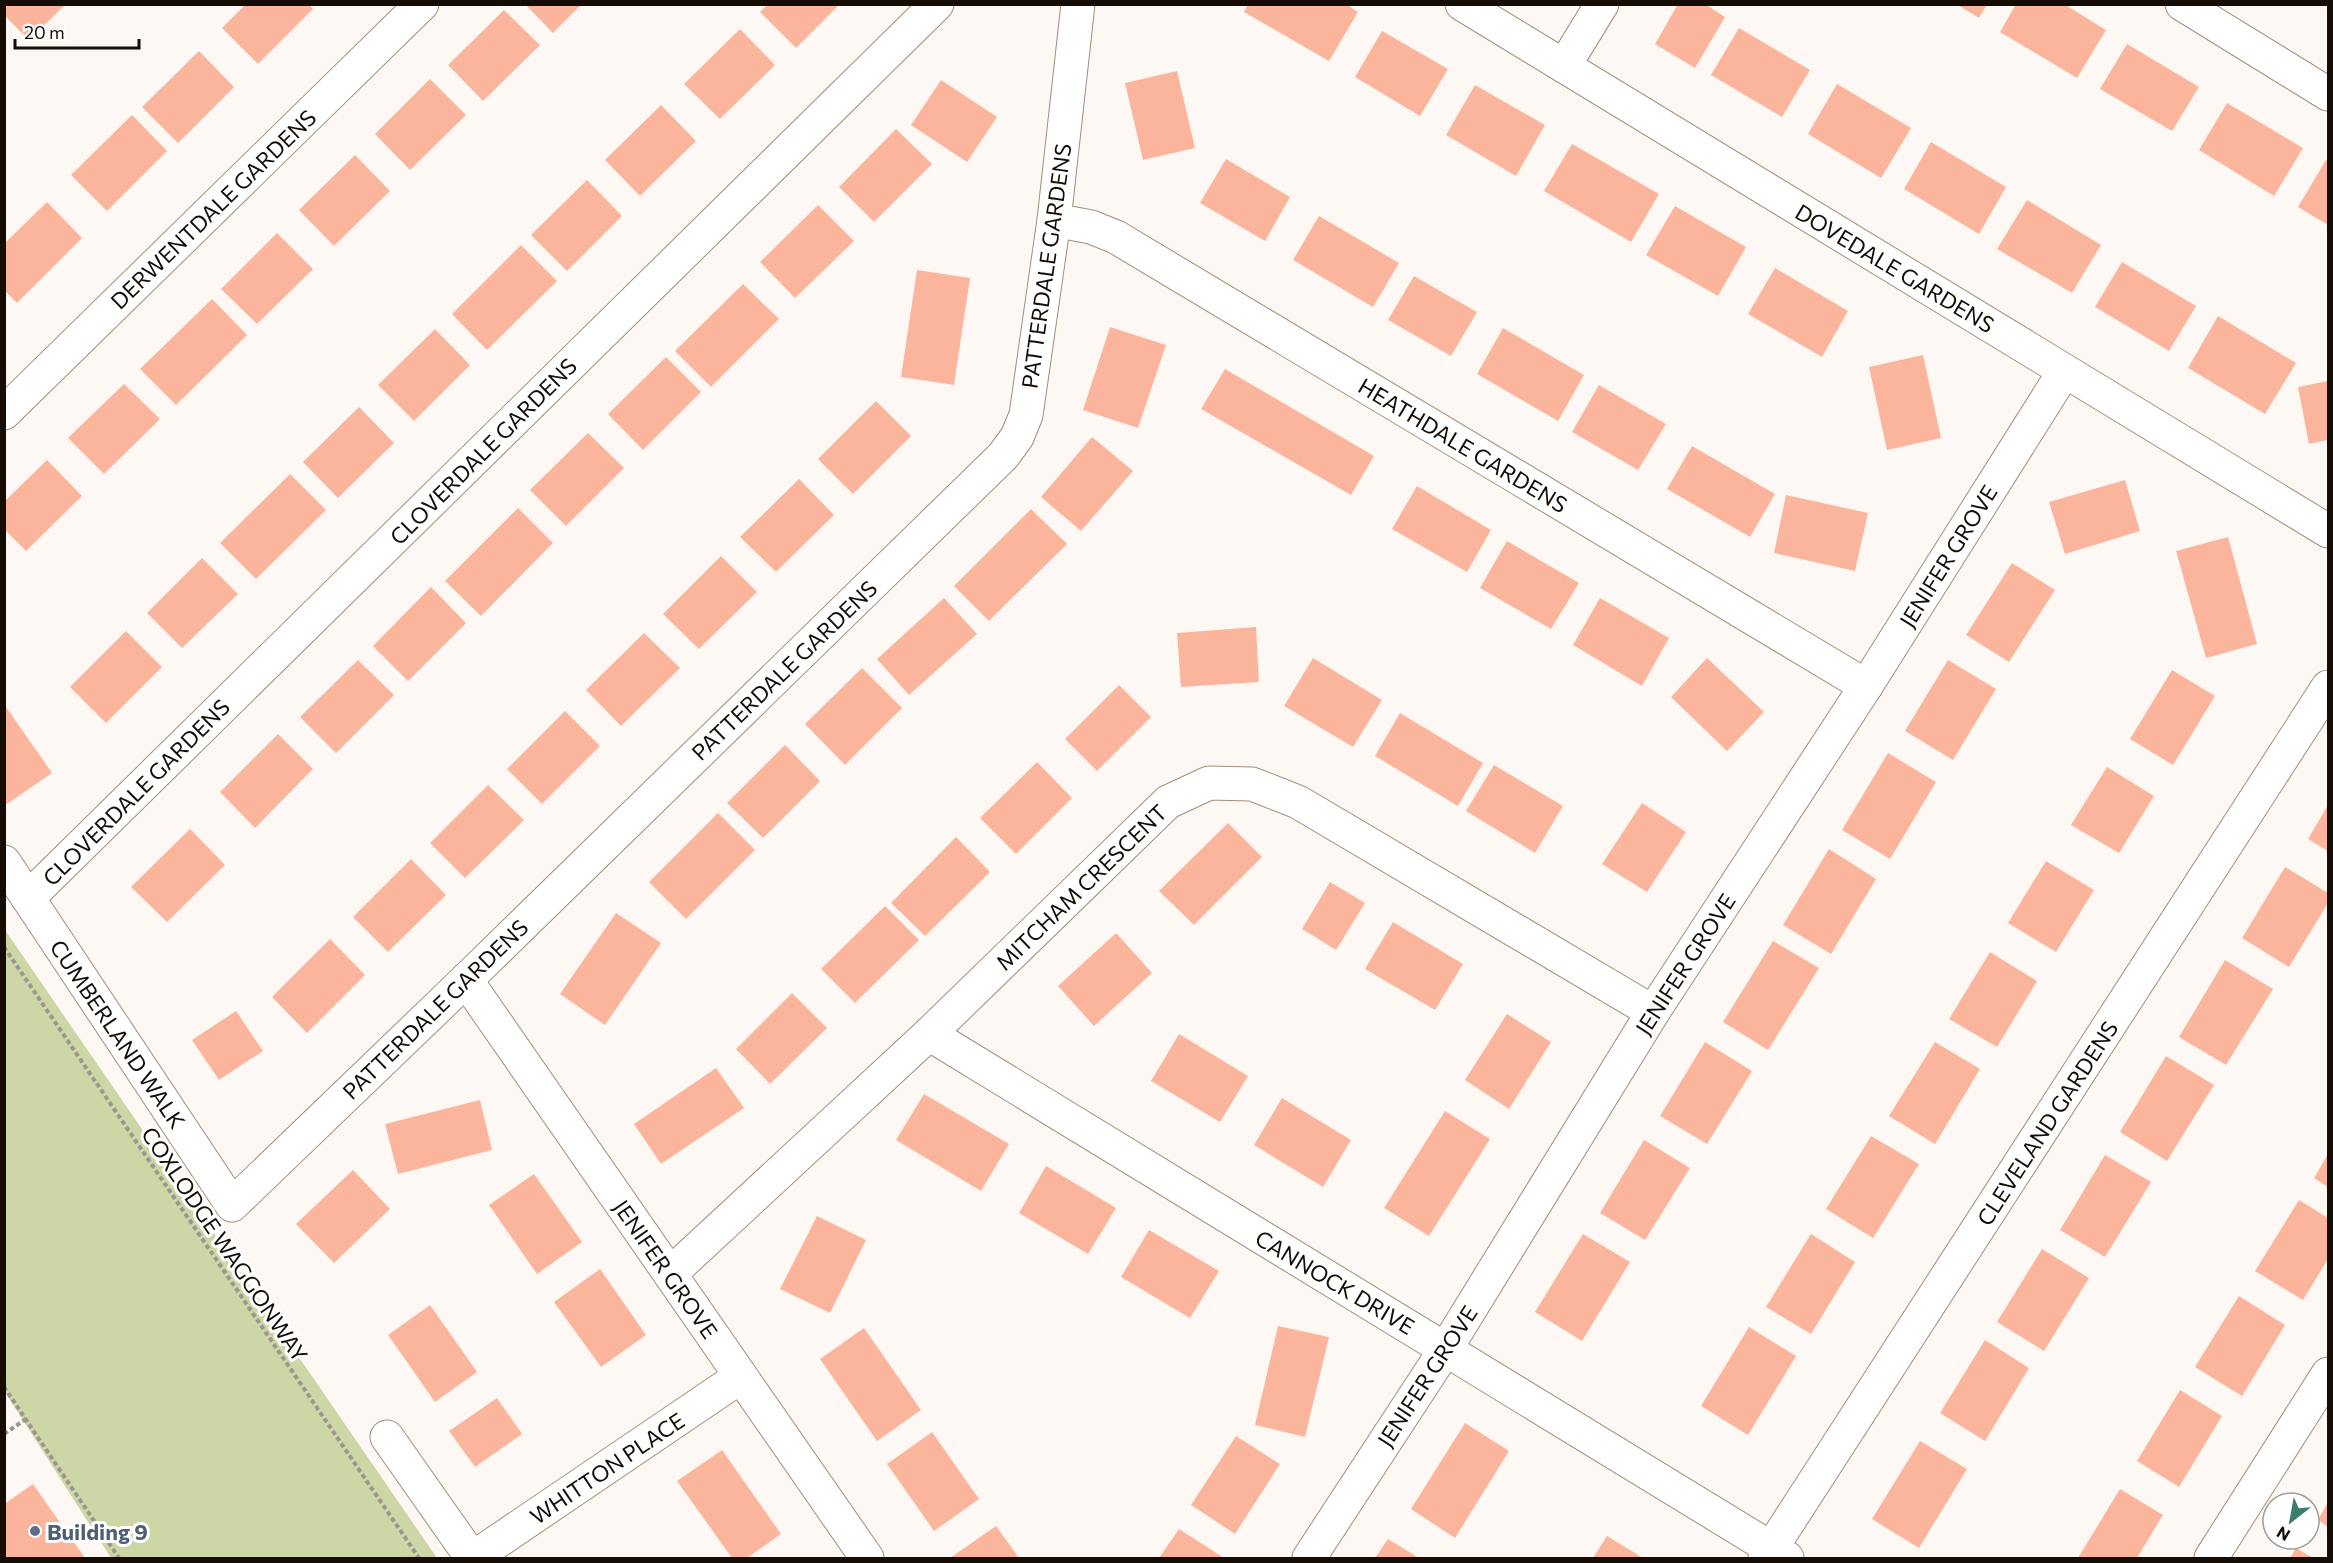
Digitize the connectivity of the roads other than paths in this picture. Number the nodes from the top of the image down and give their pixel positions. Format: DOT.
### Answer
graph roads {
  1 [pos="422,4"];
  2 [pos="937,4"];
  3 [pos="1078,4"];
  4 [pos="1462,4"];
  5 [pos="1602,4"];
  6 [pos="2182,4"];
  7 [pos="1564,66"];
  8 [pos="2328,94"];
  9 [pos="1054,220"];
  10 [pos="2064,372"];
  11 [pos="4,413"];
  12 [pos="2328,531"];
  13 [pos="1866,686"];
  14 [pos="2328,687"];
  15 [pos="4,862"];
  16 [pos="28,898"];
  17 [pos="466,980"];
  18 [pos="1653,1012"];
  19 [pos="930,1034"];
  20 [pos="232,1205"];
  21 [pos="670,1274"];
  22 [pos="1445,1350"];
  23 [pos="2328,1374"];
  24 [pos="740,1377"];
  25 [pos="387,1437"];
  26 [pos="1774,1556"];
  27 [pos="473,1558"];
  28 [pos="867,1558"];
  29 [pos="1309,1558"];
  30 [pos="2211,1558"];
  1 -- 11 [label="street, DERWENTDALE GARDENS"];
  2 -- 16 [label="street, CLOVERDALE GARDENS"];
  3 -- 9 [label="street, PATTERDALE GARDENS"];
  4 -- 7 [label="street, DOVEDALE GARDENS"];
  5 -- 7 [label="street"];
  6 -- 8 [label="street"];
  7 -- 10 [label="street, DOVEDALE GARDENS"];
  9 -- 13 [label="street, HEATHDALE GARDENS"];
  9 -- 17 [label="street, PATTERDALE GARDENS"];
  10 -- 12 [label="street, DOVEDALE GARDENS"];
  10 -- 13 [label="street, JENIFER GROVE"];
  13 -- 18 [label="street, JENIFER GROVE"];
  14 -- 26 [label="street, CLEVELAND GARDENS"];
  15 -- 16 [label="street, CUMBERLAND WALK"];
  16 -- 20 [label="street, CUMBERLAND WALK"];
  17 -- 20 [label="street, PATTERDALE GARDENS"];
  17 -- 21 [label="street, JENIFER GROVE"];
  18 -- 19 [label="street, MITCHAM CRESCENT"];
  18 -- 22 [label="street, JENIFER GROVE"];
  19 -- 21 [label="street, MITCHAM CRESCENT"];
  19 -- 22 [label="street, CANNOCK DRIVE"];
  21 -- 24 [label="street, JENIFER GROVE"];
  22 -- 26 [label="street, CANNOCK DRIVE"];
  22 -- 29 [label="street, JENIFER GROVE"];
  23 -- 30 [label="street"];
  24 -- 27 [label="street, WHITTON PLACE"];
  24 -- 28 [label="street, JENIFER GROVE"];
  25 -- 27 [label="street"];
}
